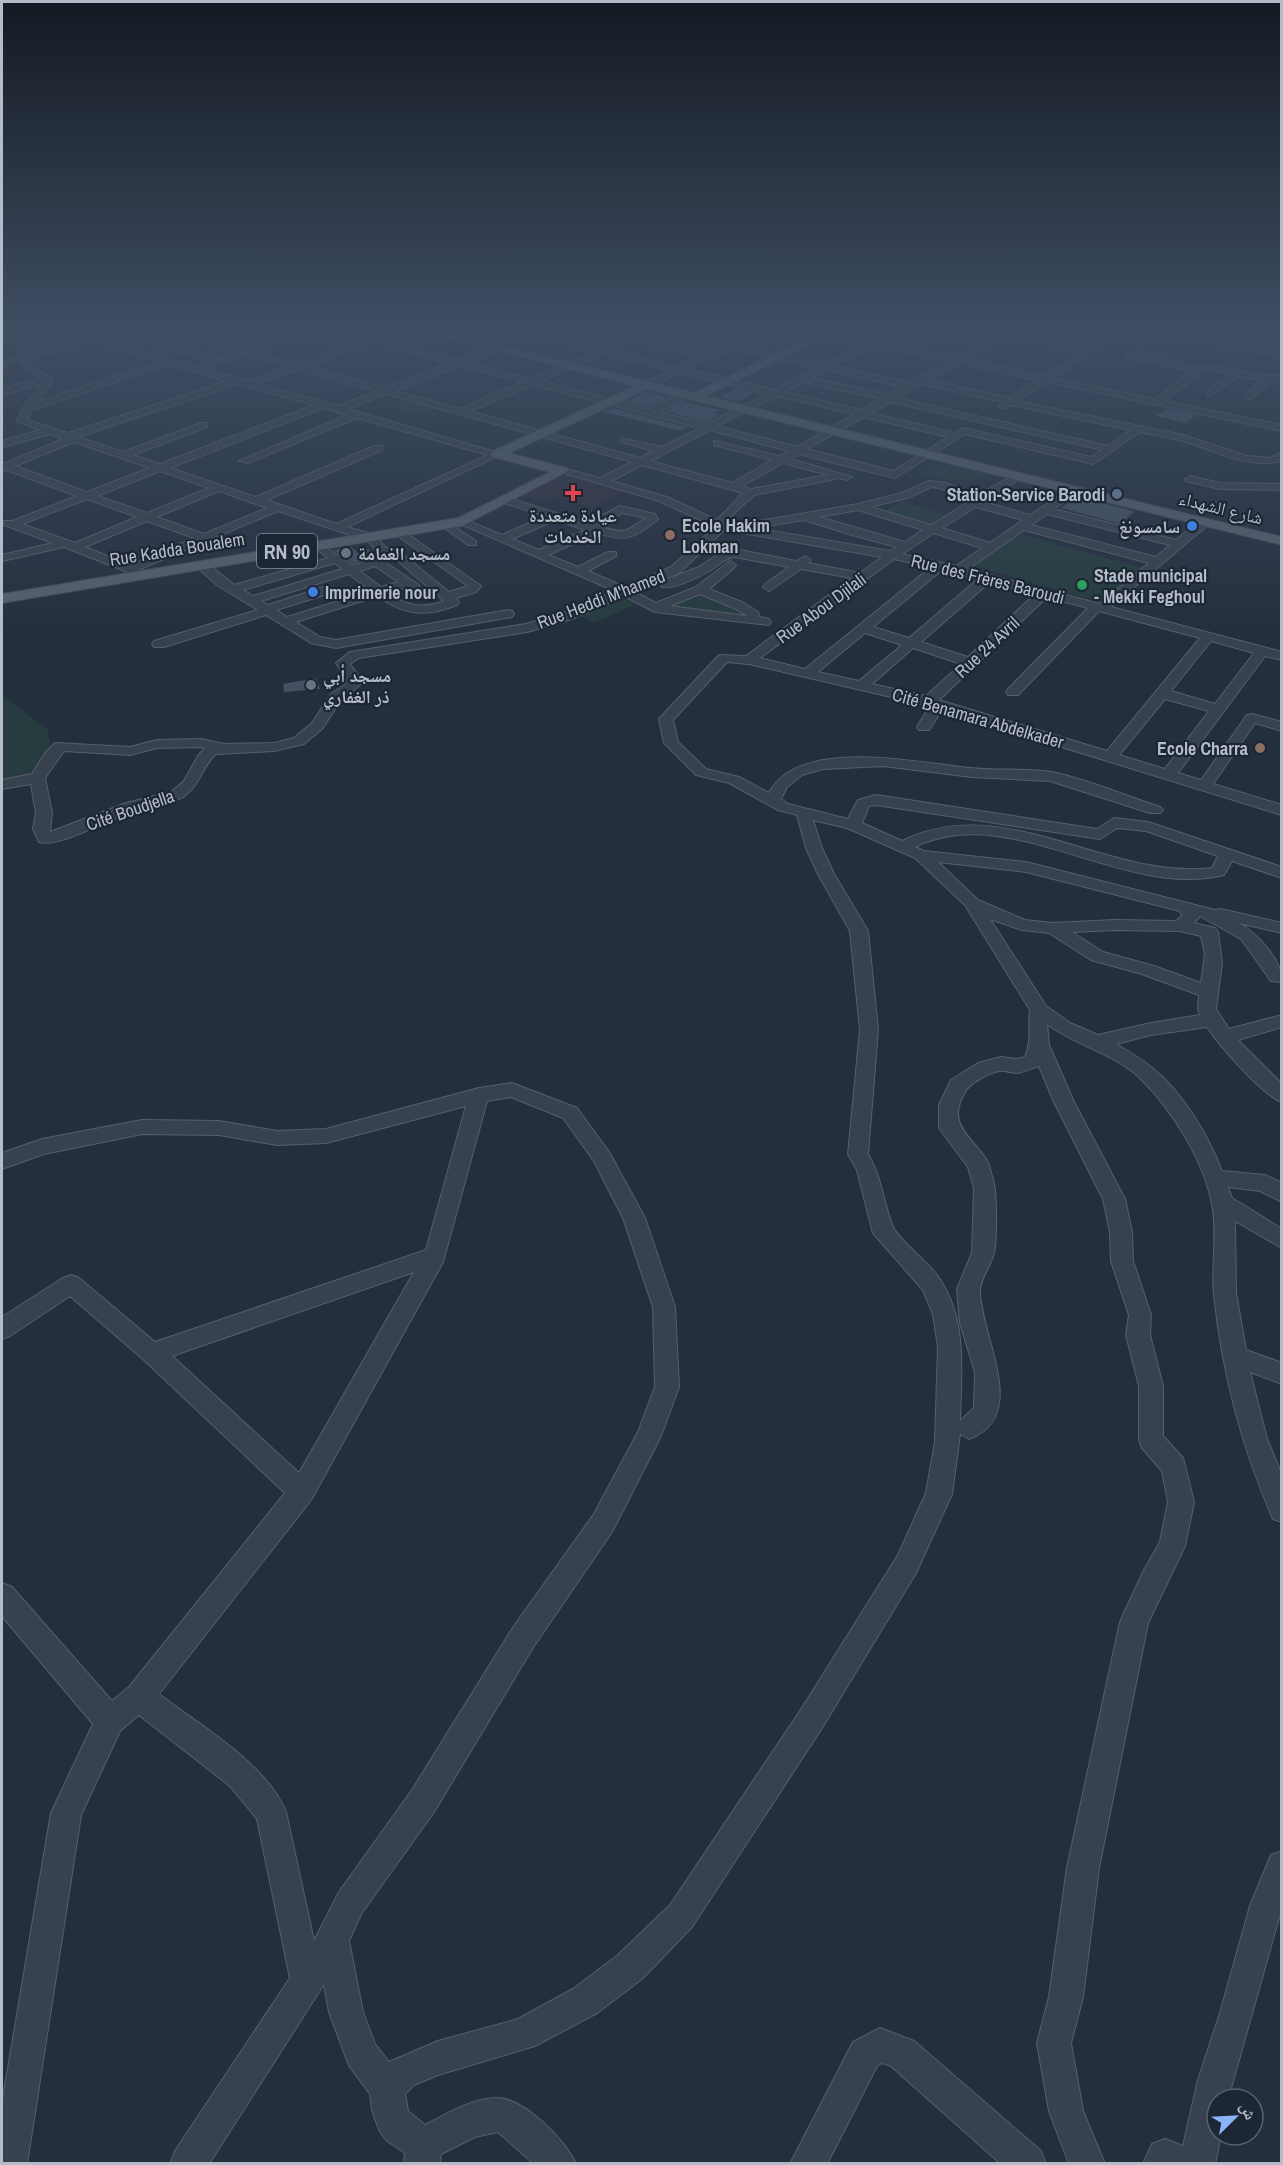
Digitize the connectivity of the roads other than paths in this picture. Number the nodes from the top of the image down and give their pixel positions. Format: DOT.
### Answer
graph roads {
  1 [pos="92,430"];
  2 [pos="191,430"];
  3 [pos="260,430"];
  4 [pos="318,430"];
  5 [pos="414,430"];
  6 [pos="526,430"];
  7 [pos="548,430"];
  8 [pos="671,430"];
  9 [pos="704,430"];
  10 [pos="722,430"];
  11 [pos="827,430"];
  12 [pos="941,430"];
  13 [pos="966,430"];
  14 [pos="1031,430"];
  15 [pos="1137,430"];
  16 [pos="49,431"];
  17 [pos="831,431"];
  18 [pos="540,434"];
  19 [pos="960,434"];
  20 [pos="691,436"];
  21 [pos="69,438"];
  22 [pos="625,440"];
  23 [pos="4,441"];
  24 [pos="378,448"];
  25 [pos="1110,448"];
  26 [pos="662,450"];
  27 [pos="798,450"];
  28 [pos="162,454"];
  29 [pos="497,454"];
  30 [pos="1281,455"];
  31 [pos="122,456"];
  32 [pos="933,456"];
  33 [pos="781,459"];
  34 [pos="244,460"];
  35 [pos="1270,461"];
  36 [pos="140,462"];
  37 [pos="640,462"];
  38 [pos="3,466"];
  39 [pos="160,469"];
  40 [pos="562,471"];
  41 [pos="895,475"];
  42 [pos="1012,475"];
  43 [pos="855,478"];
  44 [pos="1190,479"];
  45 [pos="602,482"];
  46 [pos="1260,485"];
  47 [pos="1281,487"];
  48 [pos="218,488"];
  49 [pos="734,488"];
  50 [pos="1074,490"];
  51 [pos="751,492"];
  52 [pos="86,496"];
  53 [pos="505,500"];
  54 [pos="973,500"];
  55 [pos="256,501"];
  56 [pos="674,504"];
  57 [pos="858,507"];
  58 [pos="276,508"];
  59 [pos="1045,510"];
  60 [pos="556,516"];
  61 [pos="651,516"];
  62 [pos="148,517"];
  63 [pos="808,518"];
  64 [pos="860,521"];
  65 [pos="462,522"];
  66 [pos="1027,522"];
  67 [pos="1205,522"];
  68 [pos="7,523"];
  69 [pos="446,524"];
  70 [pos="722,526"];
  71 [pos="748,526"];
  72 [pos="336,528"];
  73 [pos="592,528"];
  74 [pos="933,530"];
  75 [pos="398,532"];
  76 [pos="761,533"];
  77 [pos="205,537"];
  78 [pos="369,538"];
  79 [pos="504,538"];
  80 [pos="349,541"];
  81 [pos="1281,541"];
  82 [pos="472,543"];
  83 [pos="826,544"];
  84 [pos="1178,544"];
  85 [pos="69,545"];
  86 [pos="319,546"];
  87 [pos="906,547"];
  88 [pos="991,547"];
  89 [pos="426,552"];
  90 [pos="540,554"];
  91 [pos="612,554"];
  92 [pos="740,554"];
  93 [pos="263,555"];
  94 [pos="892,555"];
  95 [pos="2,558"];
  96 [pos="336,559"];
  97 [pos="402,559"];
  98 [pos="1158,561"];
  99 [pos="376,562"];
  100 [pos="202,565"];
  101 [pos="799,565"];
  102 [pos="940,566"];
  103 [pos="962,568"];
  104 [pos="352,569"];
  105 [pos="450,569"];
  106 [pos="675,570"];
  107 [pos="703,570"];
  108 [pos="579,571"];
  109 [pos="136,572"];
  110 [pos="291,572"];
  111 [pos="688,576"];
  112 [pos="717,576"];
  113 [pos="864,577"];
  114 [pos="423,578"];
  115 [pos="987,578"];
  116 [pos="365,579"];
  117 [pos="305,583"];
  118 [pos="408,583"];
  119 [pos="769,587"];
  120 [pos="234,589"];
  121 [pos="700,590"];
  122 [pos="380,592"];
  123 [pos="629,593"];
  124 [pos="1044,593"];
  125 [pos="448,596"];
  126 [pos="2,599"];
  127 [pos="253,600"];
  128 [pos="439,607"];
  129 [pos="655,608"];
  130 [pos="1099,608"];
  131 [pos="269,610"];
  132 [pos="508,614"];
  133 [pos="287,621"];
  134 [pos="765,622"];
  135 [pos="863,628"];
  136 [pos="789,630"];
  137 [pos="1208,637"];
  138 [pos="912,643"];
  139 [pos="159,644"];
  140 [pos="336,644"];
  141 [pos="1262,651"];
  142 [pos="356,655"];
  143 [pos="1281,656"];
  144 [pos="749,660"];
  145 [pos="970,662"];
  146 [pos="808,673"];
  147 [pos="863,685"];
  148 [pos="1013,692"];
  149 [pos="1161,693"];
  150 [pos="934,703"];
  151 [pos="1216,709"];
  152 [pos="924,727"];
  153 [pos="1281,727"];
  154 [pos="223,748"];
  155 [pos="1110,757"];
  156 [pos="1168,776"];
  157 [pos="37,777"];
  158 [pos="2,784"];
  159 [pos="1204,786"];
  160 [pos="772,801"];
  161 [pos="1155,810"];
  162 [pos="1281,810"];
  163 [pos="804,814"];
  164 [pos="853,825"];
  165 [pos="904,846"];
  166 [pos="921,855"];
  167 [pos="1227,855"];
  168 [pos="1281,873"];
  169 [pos="971,902"];
  170 [pos="1188,908"];
  171 [pos="1206,912"];
  172 [pos="1180,926"];
  173 [pos="1053,928"];
  174 [pos="1281,928"];
  175 [pos="1277,977"];
  176 [pos="1208,992"];
  177 [pos="1039,1010"];
  178 [pos="1212,1020"];
  179 [pos="1281,1021"];
  180 [pos="1224,1036"];
  181 [pos="1096,1042"];
  182 [pos="1040,1045"];
  183 [pos="479,1095"];
  184 [pos="1281,1095"];
  185 [pos="2,1161"];
  186 [pos="1214,1178"];
  187 [pos="1281,1194"];
  188 [pos="1223,1203"];
  189 [pos="1281,1240"];
  190 [pos="435,1256"];
  191 [pos="2,1329"];
  192 [pos="152,1353"];
  193 [pos="1236,1356"];
  194 [pos="1281,1374"];
  195 [pos="969,1428"];
  196 [pos="302,1492"];
  197 [pos="1281,1508"];
  198 [pos="2,1596"];
  199 [pos="139,1697"];
  200 [pos="110,1721"];
  201 [pos="1281,1866"];
  202 [pos="333,1941"];
  203 [pos="307,1982"];
  204 [pos="387,2088"];
  205 [pos="423,2154"];
  206 [pos="9,2163"];
  207 [pos="188,2163"];
  208 [pos="558,2163"];
  209 [pos="808,2163"];
  210 [pos="1028,2163"];
  211 [pos="1087,2163"];
  212 [pos="1161,2163"];
  213 [pos="1183,2163"];
  214 [pos="1197,2163"];
  1 -- 21 [label="street"];
  2 -- 31 [label="street"];
  3 -- 39 [label="street"];
  4 -- 34 [label="street"];
  5 -- 29 [label="street"];
  6 -- 18 [label="street"];
  7 -- 18 [label="main road"];
  8 -- 20 [label="street"];
  9 -- 20 [label="street"];
  10 -- 27 [label="street"];
  11 -- 17 [label="main road, شارع الشهداء"];
  12 -- 19 [label="street"];
  13 -- 19 [label="street"];
  14 -- 25 [label="street"];
  15 -- 25 [label="street"];
  15 -- 35 [label="street"];
  16 -- 21 [label="street"];
  16 -- 23 [label="street"];
  17 -- 27 [label="street"];
  17 -- 32 [label="main road, شارع الشهداء"];
  18 -- 29 [label="main road"];
  18 -- 37 [label="street"];
  19 -- 25 [label="street"];
  19 -- 32 [label="street"];
  20 -- 26 [label="street"];
  20 -- 33 [label="street"];
  21 -- 31 [label="street"];
  21 -- 38 [label="street"];
  22 -- 26 [label="street"];
  24 -- 55 [label="street"];
  26 -- 37 [label="street"];
  27 -- 33 [label="street"];
  27 -- 41 [label="street"];
  28 -- 36 [label="street"];
  29 -- 40 [label="main road"];
  29 -- 72 [label="street"];
  30 -- 35 [label="street"];
  31 -- 36 [label="street"];
  32 -- 41 [label="street"];
  32 -- 42 [label="main road, شارع الشهداء"];
  33 -- 43 [label="street"];
  33 -- 49 [label="street"];
  35 -- 46 [label="street"];
  36 -- 39 [label="street"];
  37 -- 45 [label="street"];
  37 -- 49 [label="street"];
  38 -- 52 [label="street"];
  39 -- 48 [label="street"];
  39 -- 52 [label="street"];
  40 -- 45 [label="street"];
  40 -- 53 [label="main road, Rue Kadda Boualem / RN 90"];
  41 -- 43 [label="street"];
  42 -- 50 [label="main road, شارع الشهداء"];
  42 -- 54 [label="street, Rue Abou Djilali"];
  43 -- 51 [label="street"];
  44 -- 46 [label="street"];
  45 -- 56 [label="street"];
  46 -- 47 [label="street"];
  48 -- 55 [label="street"];
  48 -- 62 [label="street"];
  49 -- 51 [label="street"];
  50 -- 59 [label="street"];
  50 -- 67 [label="main road, شارع الشهداء"];
  51 -- 70 [label="street, Rue Heddi M'hamed"];
  52 -- 62 [label="street"];
  52 -- 68 [label="street"];
  53 -- 60 [label="street"];
  53 -- 65 [label="main road, Rue Kadda Boualem / RN 90"];
  54 -- 57 [label="street"];
  54 -- 66 [label="street"];
  54 -- 74 [label="street, Rue Abou Djilali"];
  55 -- 58 [label="street"];
  56 -- 61 [label="street"];
  56 -- 70 [label="street"];
  57 -- 63 [label="street"];
  57 -- 64 [label="street"];
  58 -- 72 [label="street"];
  58 -- 77 [label="street"];
  59 -- 66 [label="street"];
  59 -- 84 [label="street"];
  60 -- 73 [label="street"];
  60 -- 79 [label="street"];
  61 -- 73 [label="street"];
  61 -- 73 [label="street"];
  62 -- 77 [label="street"];
  62 -- 85 [label="street"];
  63 -- 64 [label="street"];
  63 -- 71 [label="street"];
  64 -- 74 [label="street"];
  64 -- 87 [label="street"];
  65 -- 69 [label="main road, Rue Kadda Boualem / RN 90"];
  65 -- 79 [label="street"];
  66 -- 88 [label="street"];
  66 -- 98 [label="street"];
  67 -- 81 [label="main road, شارع الشهداء"];
  67 -- 84 [label="street"];
  68 -- 85 [label="street"];
  69 -- 75 [label="main road, Rue Kadda Boualem / RN 90"];
  69 -- 82 [label="street"];
  70 -- 71 [label="street"];
  70 -- 76 [label="street, Rue des Frères Baroudi"];
  70 -- 106 [label="street, Rue Heddi M'hamed"];
  71 -- 76 [label="street"];
  72 -- 78 [label="street"];
  73 -- 90 [label="street"];
  74 -- 87 [label="street, Rue Abou Djilali"];
  74 -- 88 [label="street"];
  75 -- 78 [label="main road, Rue Kadda Boualem / RN 90"];
  75 -- 89 [label="street"];
  76 -- 83 [label="street, Rue des Frères Baroudi"];
  76 -- 92 [label="street"];
  77 -- 109 [label="street"];
  78 -- 80 [label="main road, Rue Kadda Boualem / RN 90"];
  78 -- 97 [label="street"];
  79 -- 90 [label="street"];
  80 -- 86 [label="main road, Rue Kadda Boualem / RN 90"];
  80 -- 99 [label="street"];
  83 -- 94 [label="street, Rue des Frères Baroudi"];
  83 -- 101 [label="street"];
  84 -- 98 [label="street"];
  85 -- 95 [label="street"];
  85 -- 109 [label="street"];
  86 -- 93 [label="main road, Rue Kadda Boualem / RN 90"];
  86 -- 96 [label="street"];
  87 -- 94 [label="street, Rue Abou Djilali"];
  87 -- 103 [label="street"];
  88 -- 103 [label="street"];
  89 -- 97 [label="street"];
  89 -- 105 [label="street"];
  90 -- 108 [label="street"];
  91 -- 108 [label="street"];
  92 -- 101 [label="street"];
  92 -- 107 [label="street"];
  92 -- 112 [label="street"];
  93 -- 100 [label="main road, Rue Kadda Boualem / RN 90"];
  93 -- 110 [label="street"];
  94 -- 102 [label="street, Rue des Frères Baroudi"];
  94 -- 113 [label="street, Rue Abou Djilali"];
  96 -- 104 [label="street"];
  96 -- 110 [label="street"];
  97 -- 114 [label="street"];
  98 -- 130 [label="street"];
  99 -- 104 [label="street"];
  99 -- 118 [label="street"];
  100 -- 109 [label="main road, Rue Kadda Boualem / RN 90"];
  100 -- 120 [label="street"];
  101 -- 113 [label="street"];
  101 -- 119 [label="street"];
  102 -- 103 [label="street, Rue des Frères Baroudi"];
  102 -- 135 [label="street"];
  103 -- 115 [label="street, Rue des Frères Baroudi"];
  104 -- 116 [label="street"];
  104 -- 117 [label="street"];
  105 -- 114 [label="street"];
  105 -- 125 [label="street"];
  106 -- 111 [label="street"];
  106 -- 123 [label="street, Rue Heddi M'hamed"];
  107 -- 111 [label="street"];
  107 -- 112 [label="street"];
  108 -- 123 [label="street"];
  109 -- 126 [label="main road, Rue Kadda Boualem / RN 90"];
  110 -- 117 [label="street"];
  110 -- 120 [label="street"];
  111 -- 123 [label="street"];
  112 -- 121 [label="street"];
  113 -- 136 [label="street, Rue Abou Djilali"];
  114 -- 125 [label="street"];
  115 -- 124 [label="street, Rue des Frères Baroudi"];
  115 -- 138 [label="street"];
  116 -- 122 [label="street"];
  116 -- 131 [label="street"];
  117 -- 127 [label="street"];
  118 -- 122 [label="street"];
  118 -- 128 [label="street"];
  120 -- 127 [label="street"];
  121 -- 129 [label="street"];
  121 -- 134 [label="street"];
  122 -- 128 [label="street"];
  122 -- 133 [label="street"];
  123 -- 129 [label="street"];
  123 -- 142 [label="street, Rue Heddi M'hamed"];
  124 -- 130 [label="street, Rue des Frères Baroudi"];
  124 -- 145 [label="street, Rue 24 Avril"];
  125 -- 128 [label="street"];
  127 -- 131 [label="street"];
  129 -- 134 [label="street"];
  130 -- 137 [label="street, Rue des Frères Baroudi"];
  130 -- 148 [label="street"];
  131 -- 133 [label="street"];
  131 -- 139 [label="street"];
  132 -- 140 [label="street"];
  133 -- 140 [label="street"];
  134 -- 136 [label="street"];
  135 -- 138 [label="street"];
  135 -- 146 [label="street"];
  136 -- 144 [label="street, Rue Abou Djilali"];
  137 -- 141 [label="street, Rue des Frères Baroudi"];
  137 -- 149 [label="street"];
  138 -- 145 [label="street"];
  138 -- 147 [label="street"];
  140 -- 142 [label="street"];
  141 -- 143 [label="street, Rue des Frères Baroudi"];
  141 -- 151 [label="street"];
  142 -- 154 [label="street"];
  144 -- 146 [label="street, Cité Benamara Abdelkader"];
  144 -- 160 [label="street, Cité Benamara Abdelkader"];
  145 -- 150 [label="street, Rue 24 Avril"];
  146 -- 147 [label="street, Cité Benamara Abdelkader"];
  147 -- 150 [label="street, Cité Benamara Abdelkader"];
  149 -- 151 [label="street"];
  149 -- 155 [label="street"];
  150 -- 152 [label="street, Rue 24 Avril"];
  150 -- 155 [label="street, Cité Benamara Abdelkader"];
  151 -- 156 [label="street"];
  153 -- 159 [label="street"];
  154 -- 157 [label="street"];
  154 -- 157 [label="street, Cité Boudjella"];
  155 -- 156 [label="street, Cité Benamara Abdelkader"];
  156 -- 159 [label="street, Cité Benamara Abdelkader"];
  157 -- 158 [label="street"];
  159 -- 162 [label="street, Cité Benamara Abdelkader"];
  160 -- 161 [label="street"];
  160 -- 163 [label="street"];
  163 -- 164 [label="street"];
  163 -- 204 [label="street"];
  164 -- 165 [label="street"];
  164 -- 167 [label="street"];
  165 -- 166 [label="street"];
  165 -- 167 [label="street"];
  166 -- 169 [label="street"];
  166 -- 170 [label="street"];
  167 -- 168 [label="street"];
  169 -- 173 [label="street"];
  169 -- 177 [label="street"];
  170 -- 171 [label="street"];
  170 -- 172 [label="street"];
  171 -- 174 [label="street"];
  171 -- 175 [label="street"];
  172 -- 173 [label="street"];
  172 -- 176 [label="street"];
  173 -- 176 [label="street"];
  176 -- 178 [label="street"];
  177 -- 181 [label="street"];
  177 -- 182 [label="street"];
  178 -- 180 [label="street"];
  178 -- 181 [label="street"];
  179 -- 180 [label="street"];
  180 -- 184 [label="street"];
  181 -- 186 [label="street"];
  182 -- 195 [label="street"];
  182 -- 211 [label="street"];
  183 -- 185 [label="street"];
  183 -- 190 [label="street"];
  183 -- 202 [label="street"];
  186 -- 187 [label="street"];
  186 -- 188 [label="street"];
  188 -- 189 [label="street"];
  188 -- 193 [label="street"];
  190 -- 192 [label="street"];
  190 -- 196 [label="street"];
  191 -- 192 [label="street"];
  192 -- 196 [label="street"];
  193 -- 194 [label="street"];
  193 -- 197 [label="street"];
  196 -- 199 [label="street"];
  198 -- 200 [label="street"];
  199 -- 200 [label="street"];
  199 -- 203 [label="street"];
  200 -- 206 [label="street"];
  201 -- 214 [label="street"];
  202 -- 203 [label="street"];
  202 -- 204 [label="street"];
  203 -- 207 [label="street"];
  204 -- 205 [label="street"];
  205 -- 208 [label="street"];
  209 -- 210 [label="street"];
  212 -- 213 [label="street"];
}
